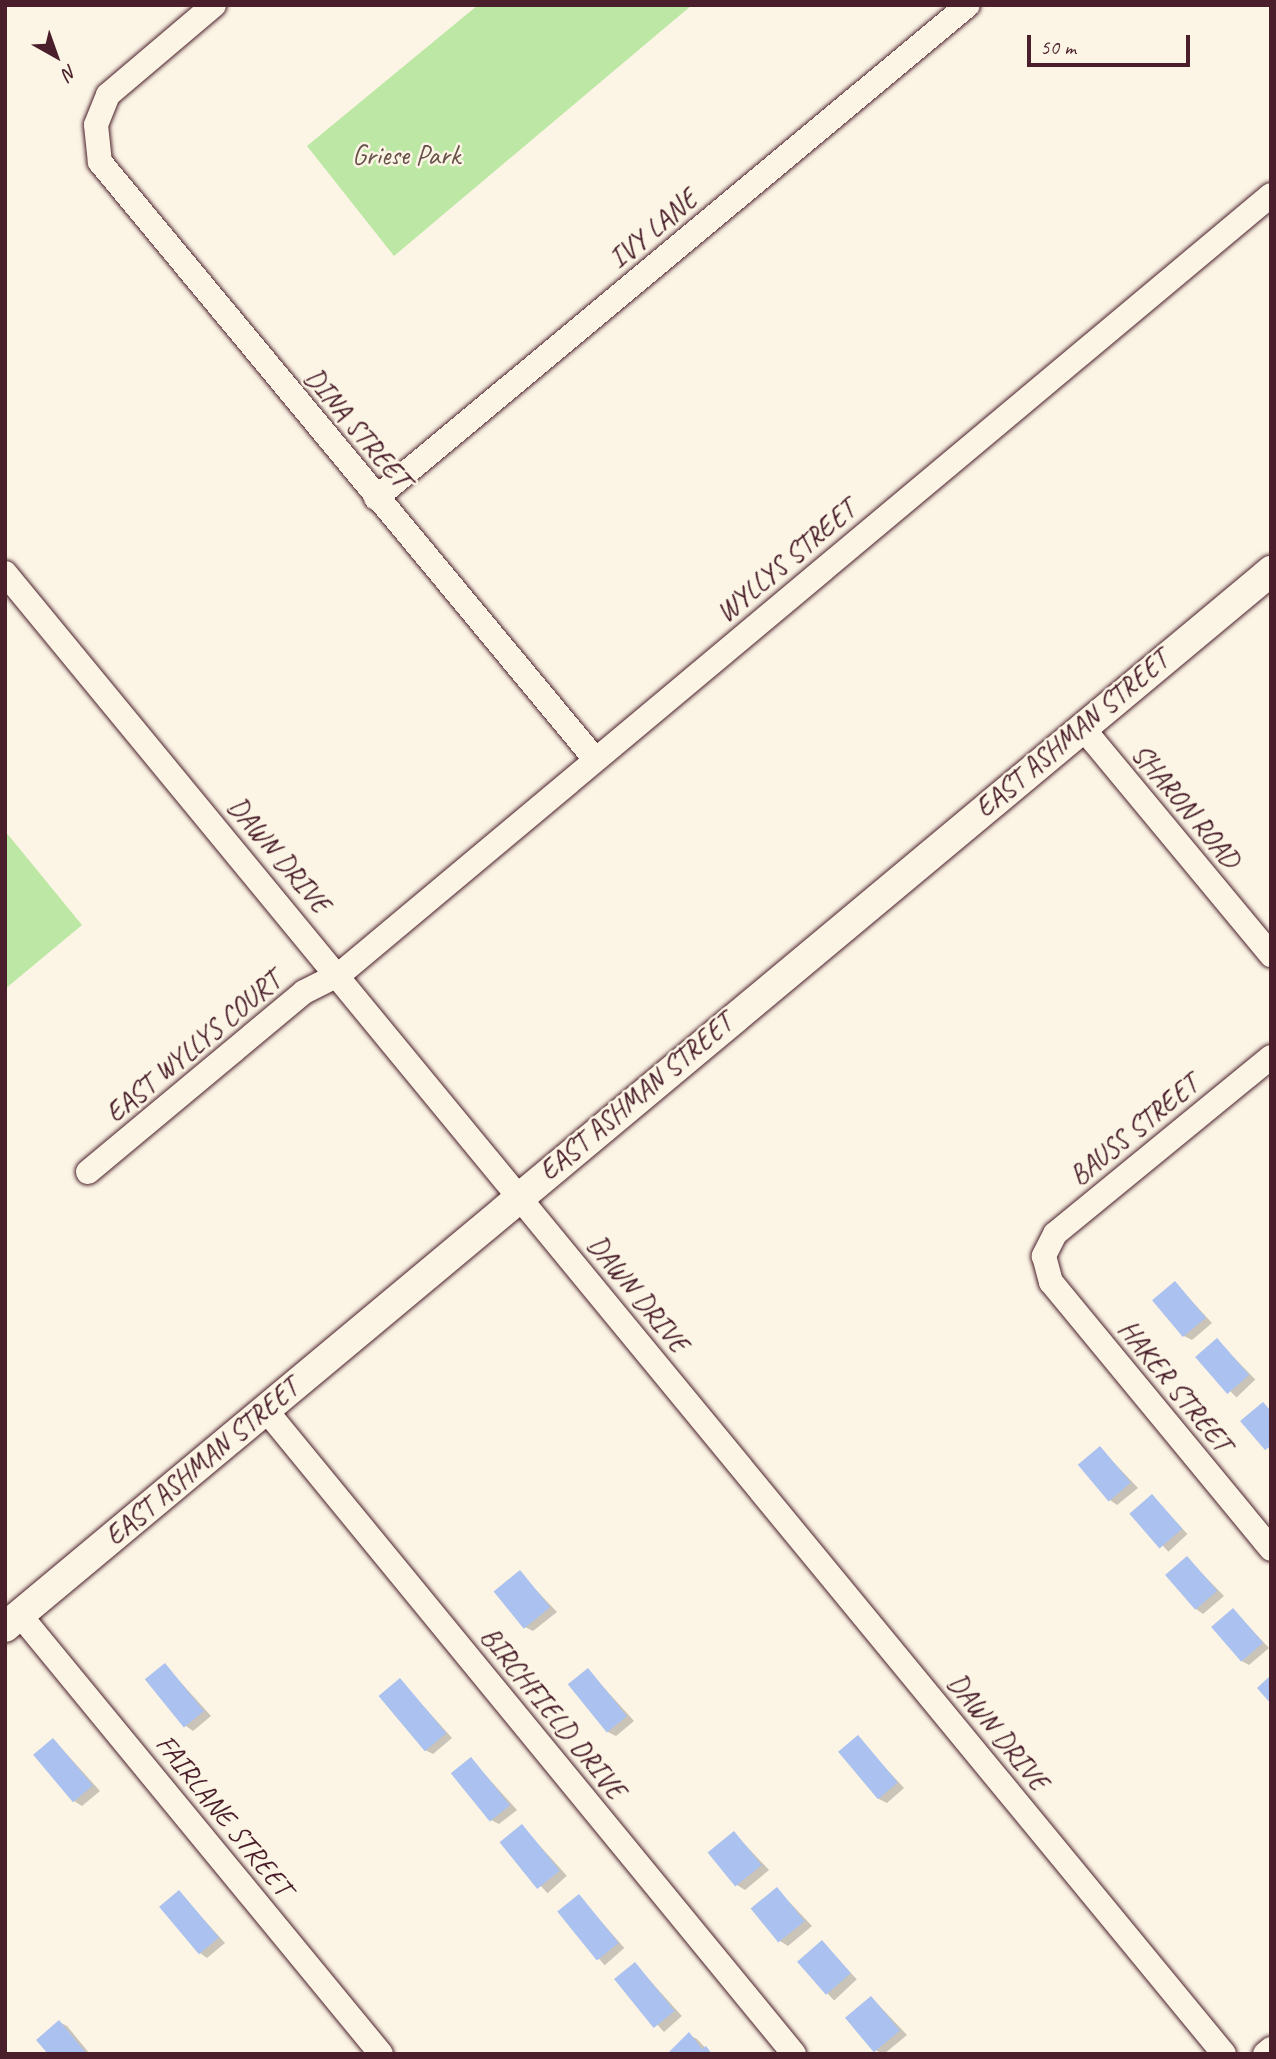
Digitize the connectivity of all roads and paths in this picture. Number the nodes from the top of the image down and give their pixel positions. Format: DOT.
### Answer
graph roads {
  1 [pos="214,5"];
  2 [pos="968,5"];
  3 [pos="1271,195"];
  4 [pos="376,498"];
  5 [pos="1271,571"];
  6 [pos="5,573"];
  7 [pos="1082,726"];
  8 [pos="595,759"];
  9 [pos="1271,956"];
  10 [pos="340,974"];
  11 [pos="1271,1057"];
  12 [pos="88,1172"];
  13 [pos="518,1195"];
  14 [pos="1044,1256"];
  15 [pos="265,1409"];
  16 [pos="1271,1549"];
  17 [pos="13,1621"];
  18 [pos="1271,2049"];
  19 [pos="381,2054"];
  20 [pos="794,2054"];
  21 [pos="1224,2054"];
  22 [pos="1265,2054"];
  1 -- 4 [label="street, DINA STREET"];
  2 -- 4 [label="street, IVY LANE"];
  3 -- 8 [label="street, WYLLYS STREET"];
  4 -- 8 [label="street, DINA STREET"];
  5 -- 7 [label="street, EAST ASHMAN STREET"];
  6 -- 10 [label="street, DAWN DRIVE"];
  7 -- 9 [label="street, SHARON ROAD"];
  7 -- 13 [label="street, EAST ASHMAN STREET"];
  8 -- 10 [label="street, WYLLYS STREET"];
  10 -- 12 [label="street, EAST WYLLYS COURT"];
  10 -- 13 [label="street, DAWN DRIVE"];
  11 -- 14 [label="street, BAUSS STREET"];
  13 -- 15 [label="street, EAST ASHMAN STREET"];
  13 -- 21 [label="street, DAWN DRIVE"];
  14 -- 16 [label="street, HAKER STREET"];
  15 -- 17 [label="street, EAST ASHMAN STREET"];
  15 -- 20 [label="street, BIRCHFIELD DRIVE"];
  17 -- 19 [label="street, FAIRLANE STREET"];
  18 -- 22 [label="street"];
}
